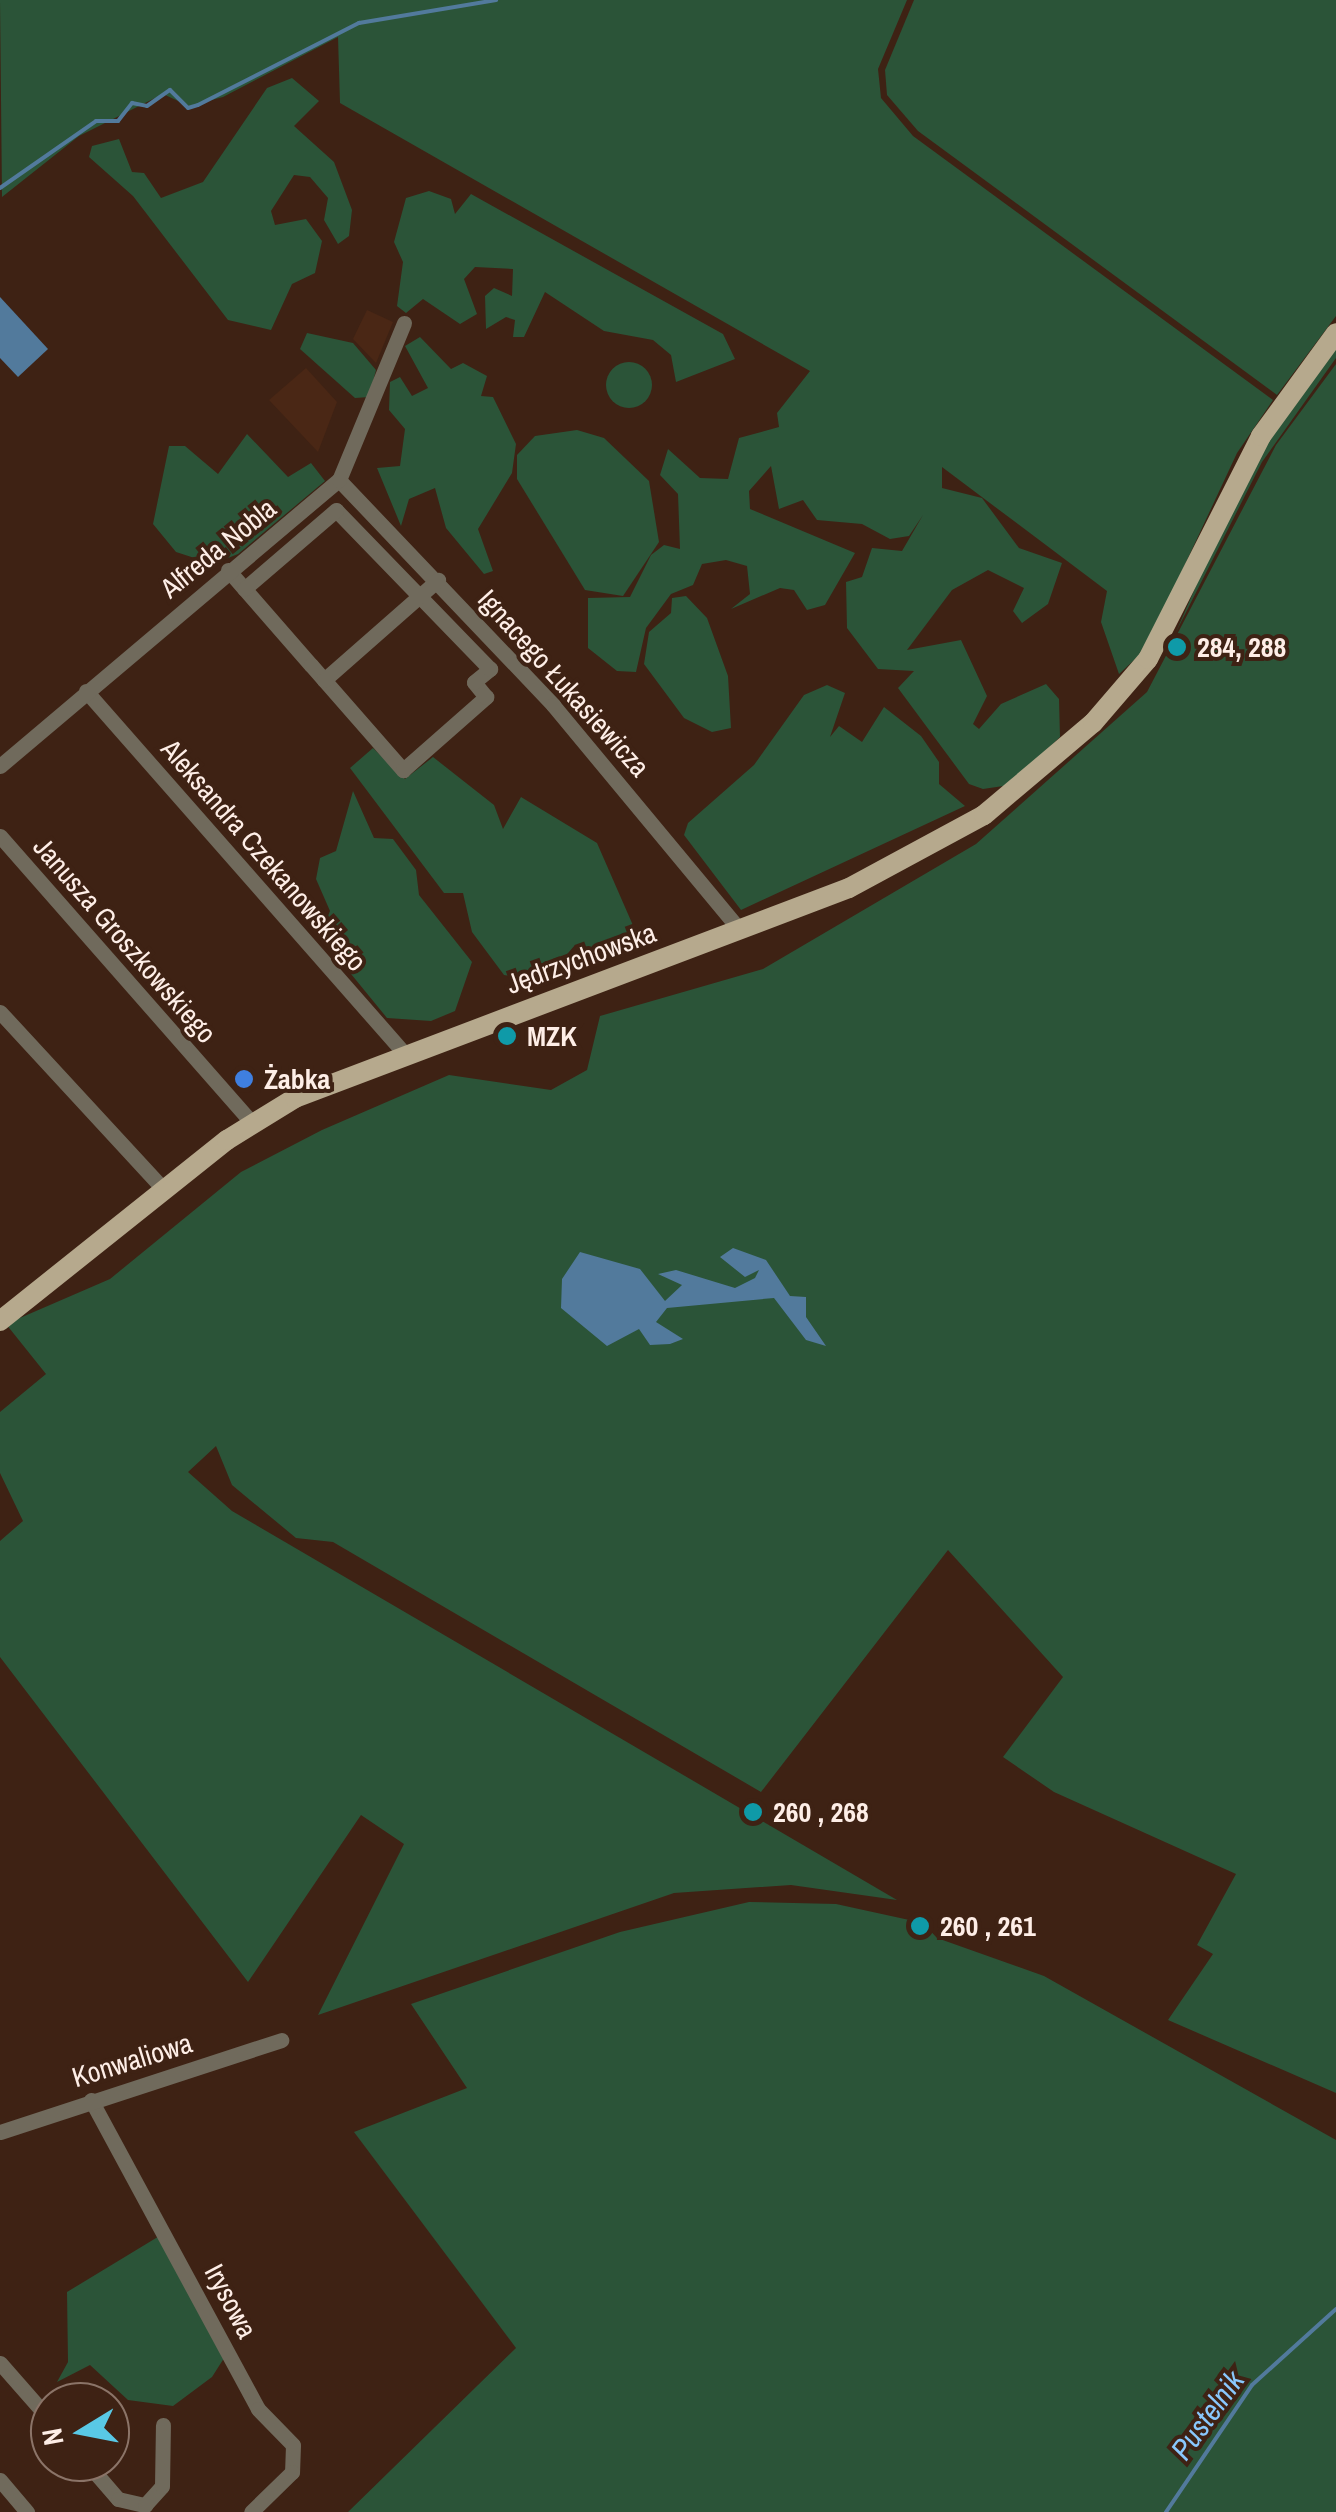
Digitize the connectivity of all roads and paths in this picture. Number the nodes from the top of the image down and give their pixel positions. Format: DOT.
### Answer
graph roads {
  1 [pos="404,324"];
  2 [pos="1336,333"];
  3 [pos="340,480"];
  4 [pos="228,570"];
  5 [pos="438,580"];
  6 [pos="244,589"];
  7 [pos="421,595"];
  8 [pos="324,680"];
  9 [pos="86,691"];
  10 [pos="0,766"];
  11 [pos="0,836"];
  12 [pos="738,929"];
  13 [pos="0,1012"];
  14 [pos="404,1053"];
  15 [pos="250,1092"];
  16 [pos="236,1104"];
  17 [pos="252,1123"];
  18 [pos="164,1190"];
  19 [pos="0,1321"];
  20 [pos="281,2040"];
  21 [pos="91,2100"];
  22 [pos="0,2132"];
  23 [pos="0,2363"];
  24 [pos="30,2397"];
  25 [pos="163,2425"];
  26 [pos="0,2480"];
  27 [pos="103,2482"];
  28 [pos="26,2512"];
  29 [pos="251,2512"];
  1 -- 3 [label="street, Alfreda Nobla"];
  2 -- 12 [label="main road, Jędrzychowska"];
  3 -- 4 [label="street, Alfreda Nobla"];
  3 -- 5 [label="street, Ignacego Łukasiewicza"];
  4 -- 6 [label="street"];
  4 -- 9 [label="street, Alfreda Nobla"];
  5 -- 7 [label="street"];
  5 -- 12 [label="street, Ignacego Łukasiewicza"];
  6 -- 7 [label="street"];
  6 -- 8 [label="street"];
  7 -- 8 [label="street"];
  7 -- 8 [label="street"];
  9 -- 10 [label="street, Alfreda Nobla"];
  9 -- 14 [label="street, Aleksandra Czekanowskiego"];
  11 -- 16 [label="street, Janusza Groszkowskiego"];
  12 -- 14 [label="main road, Jędrzychowska"];
  13 -- 18 [label="street"];
  14 -- 17 [label="main road, Jędrzychowska"];
  15 -- 16 [label="street"];
  16 -- 17 [label="street, Janusza Groszkowskiego"];
  17 -- 18 [label="main road, Jędrzychowska"];
  18 -- 19 [label="main road, Jędrzychowska"];
  20 -- 21 [label="street, Konwaliowa"];
  21 -- 22 [label="street, Konwaliowa"];
  21 -- 29 [label="street, Irysowa"];
  23 -- 24 [label="street"];
  25 -- 27 [label="street"];
  26 -- 28 [label="street"];
}
